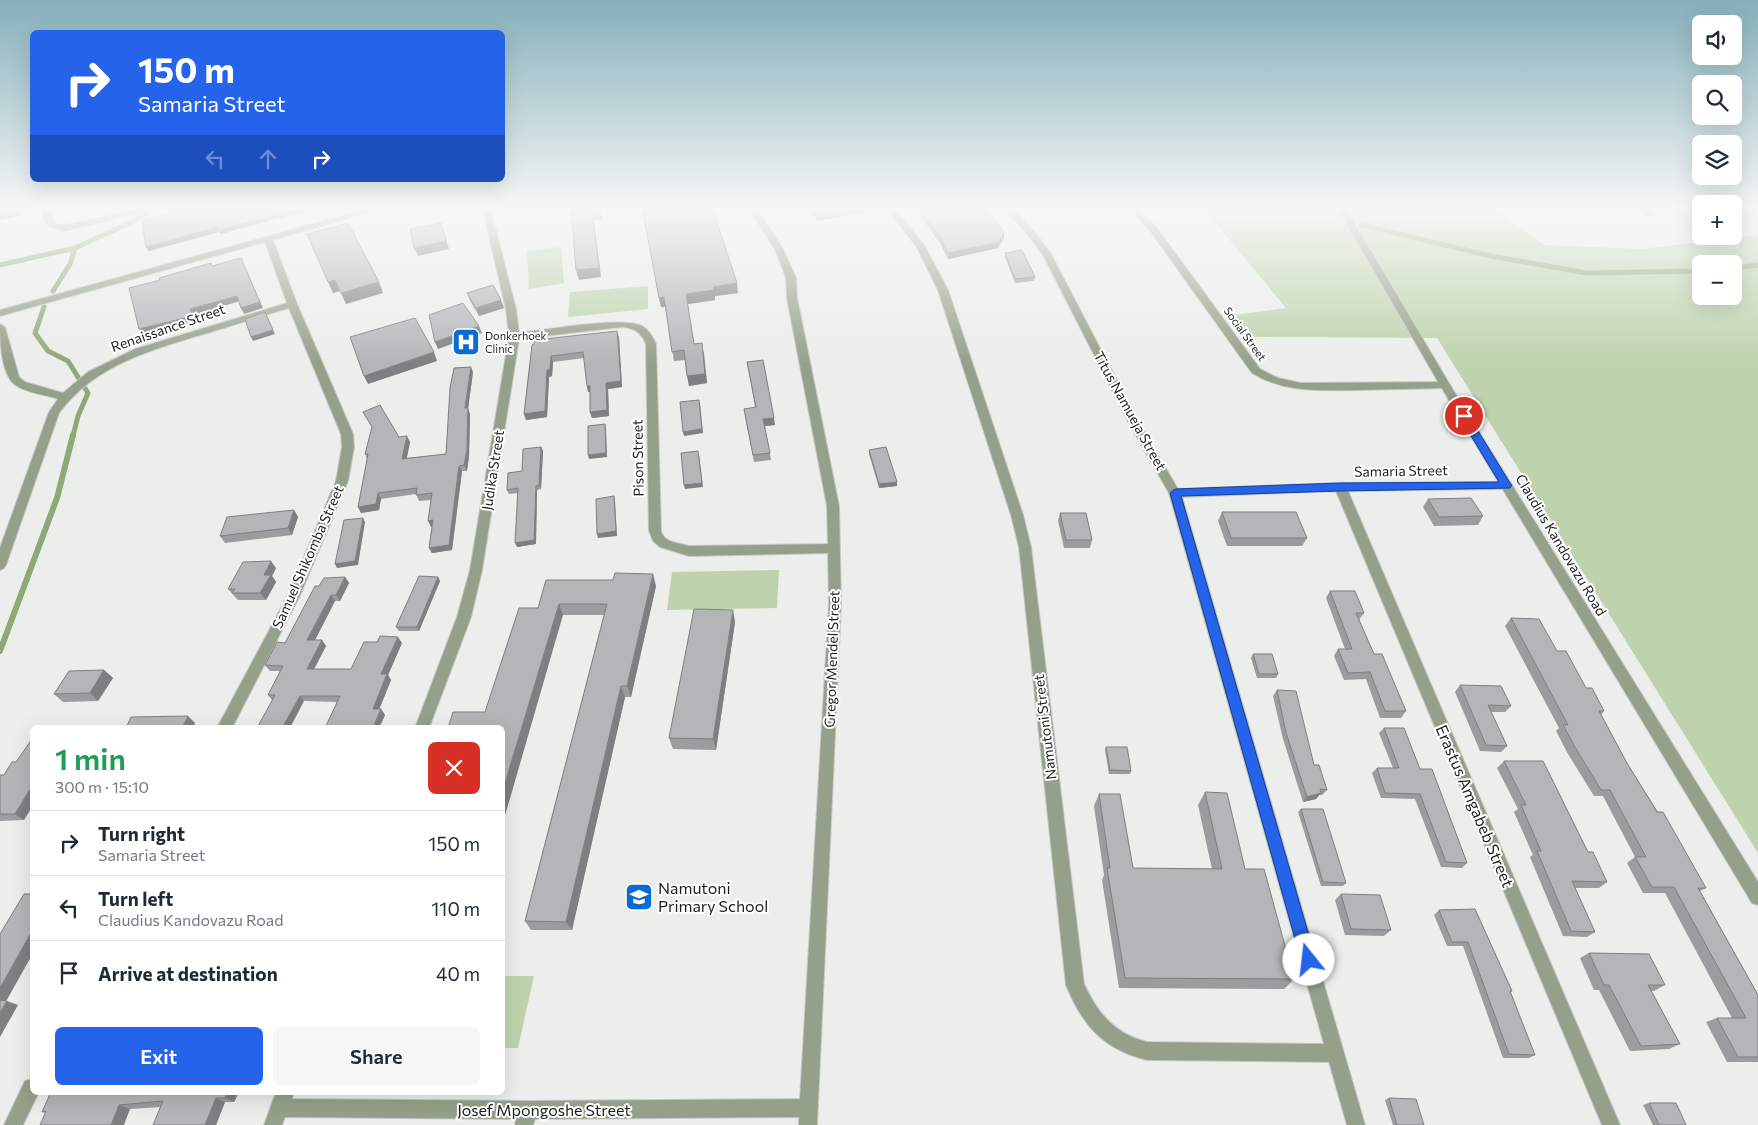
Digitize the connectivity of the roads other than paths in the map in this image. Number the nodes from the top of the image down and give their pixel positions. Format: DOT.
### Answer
graph roads {
  1 [pos="194,260"];
  2 [pos="276,260"];
  3 [pos="499,260"];
  4 [pos="784,260"];
  5 [pos="927,260"];
  6 [pos="1050,260"];
  7 [pos="1175,260"];
  8 [pos="1371,260"];
  9 [pos="292,304"];
  10 [pos="0,313"];
  11 [pos="0,327"];
  12 [pos="514,337"];
  13 [pos="1445,385"];
  14 [pos="64,397"];
  15 [pos="1506,485"];
  16 [pos="1340,487"];
  17 [pos="1175,493"];
  18 [pos="834,548"];
  19 [pos="0,565"];
  20 [pos="226,725"];
  21 [pos="423,725"];
  22 [pos="1758,896"];
  23 [pos="1335,1053"];
  24 [pos="30,1092"];
  25 [pos="279,1109"];
  26 [pos="808,1116"];
  27 [pos="526,1118"];
  28 [pos="13,1125"];
  29 [pos="1356,1125"];
  30 [pos="1611,1125"];
  1 -- 10 [label="street"];
  2 -- 9 [label="street, Samuel Shikomba Street"];
  3 -- 12 [label="street, Judika Street"];
  4 -- 18 [label="street, Gregor Mendel Street"];
  5 -- 23 [label="street, Namutoni Street"];
  6 -- 17 [label="street, Titus Namueja Street"];
  7 -- 13 [label="street, Social Street"];
  8 -- 13 [label="street, Claudius Kandovazu Road"];
  9 -- 14 [label="street, Renaissance Street"];
  9 -- 20 [label="street, Samuel Shikomba Street"];
  11 -- 14 [label="street"];
  12 -- 18 [label="street, Pison Street"];
  12 -- 21 [label="street, Judika Street"];
  13 -- 15 [label="street, Claudius Kandovazu Road"];
  14 -- 19 [label="street, Renaissance Street"];
  15 -- 16 [label="street, Samaria Street"];
  15 -- 22 [label="street, Claudius Kandovazu Road"];
  16 -- 17 [label="street, Samaria Street"];
  16 -- 30 [label="street, Erastus Amgabeb Street"];
  17 -- 23 [label="street, Titus Namueja Street"];
  18 -- 26 [label="street, Gregor Mendel Street"];
  23 -- 29 [label="street, Titus Namueja Street"];
  24 -- 28 [label="street"];
  25 -- 27 [label="street, Josef Mpongoshe Street"];
  26 -- 27 [label="street, Josef Mpongoshe Street"];
}
